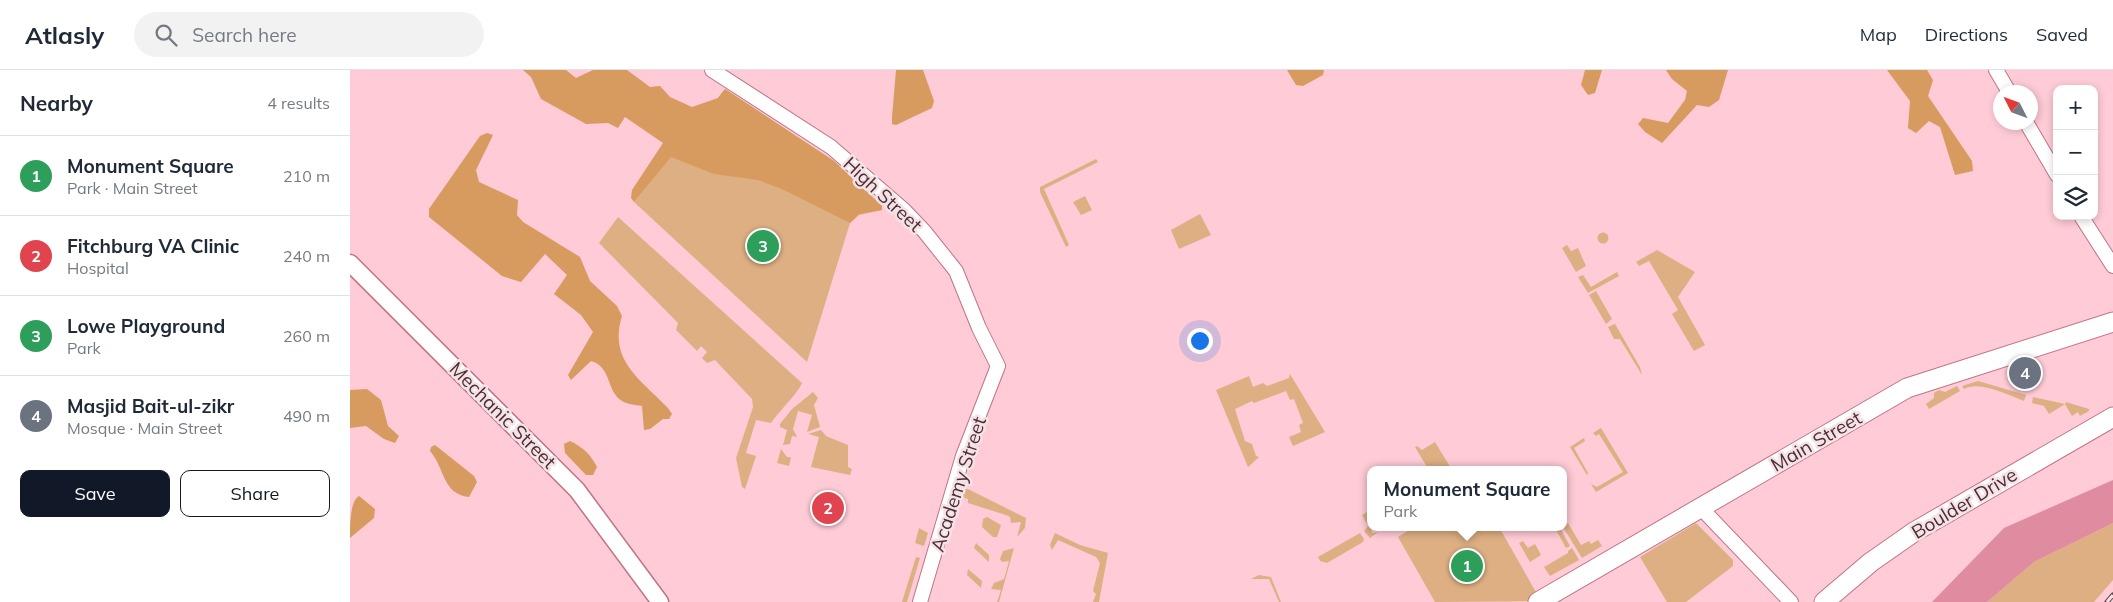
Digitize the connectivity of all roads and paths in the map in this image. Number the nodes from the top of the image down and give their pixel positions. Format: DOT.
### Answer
graph roads {
  1 [pos="712,70"];
  2 [pos="1996,70"];
  3 [pos="2004,85"];
  4 [pos="2031,130"];
  5 [pos="2053,168"];
  6 [pos="2084,220"];
  7 [pos="350,263"];
  8 [pos="2113,266"];
  9 [pos="2113,322"];
  10 [pos="998,366"];
  11 [pos="2113,418"];
  12 [pos="1700,507"];
  13 [pos="643,579"];
  14 [pos="648,602"];
  15 [pos="660,602"];
  16 [pos="920,602"];
  17 [pos="1538,602"];
  18 [pos="1791,602"];
  19 [pos="1824,602"];
  1 -- 10 [label="main road, High Street"];
  2 -- 3 [label="main road"];
  4 -- 5 [label="main road"];
  6 -- 8 [label="main road"];
  7 -- 13 [label="main road, Mechanic Street"];
  9 -- 12 [label="highway, Main Street"];
  10 -- 16 [label="main road, Academy Street"];
  11 -- 19 [label="highway, Boulder Drive"];
  12 -- 17 [label="highway, Main Street"];
  12 -- 18 [label="main road"];
  13 -- 14 [label="main road, Mechanic Street"];
  13 -- 15 [label="main road, Mechanic Street"];
}
